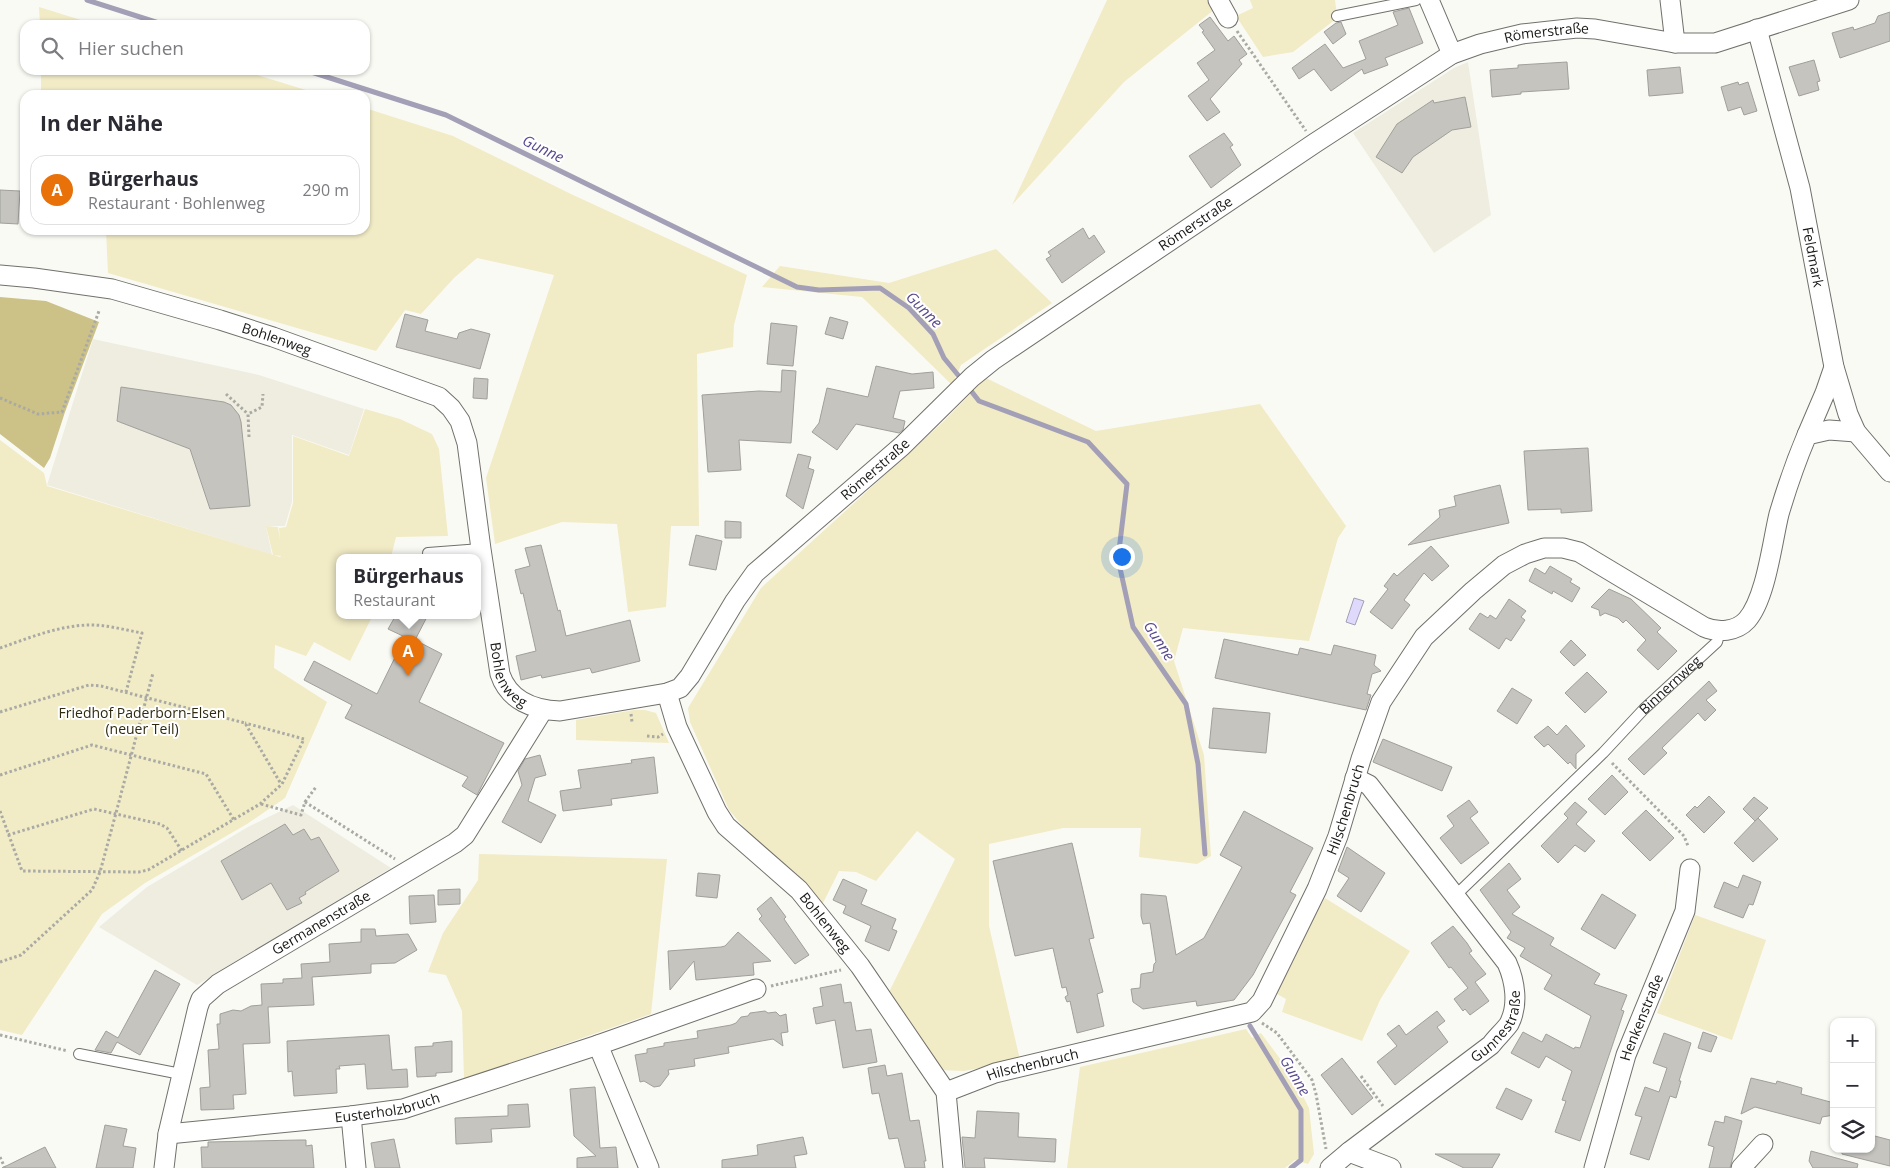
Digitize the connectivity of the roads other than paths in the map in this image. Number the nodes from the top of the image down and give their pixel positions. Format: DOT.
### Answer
graph roads {
  1 [pos="1218,0"];
  2 [pos="1416,0"];
  3 [pos="1429,0"];
  4 [pos="1670,0"];
  5 [pos="1849,0"];
  6 [pos="1337,16"];
  7 [pos="1228,18"];
  8 [pos="1757,30"];
  9 [pos="1675,43"];
  10 [pos="1452,54"];
  11 [pos="0,275"];
  12 [pos="1834,367"];
  13 [pos="1856,432"];
  14 [pos="1807,435"];
  15 [pos="1890,472"];
  16 [pos="481,549"];
  17 [pos="428,553"];
  18 [pos="1720,631"];
  19 [pos="667,693"];
  20 [pos="543,710"];
  21 [pos="1355,778"];
  22 [pos="1690,869"];
  23 [pos="1456,895"];
  24 [pos="756,989"];
  25 [pos="598,1045"];
  26 [pos="79,1054"];
  27 [pos="181,1074"];
  28 [pos="946,1092"];
  29 [pos="351,1116"];
  30 [pos="168,1134"];
  31 [pos="1763,1144"];
  32 [pos="1349,1152"];
  33 [pos="1332,1166"];
  34 [pos="164,1168"];
  35 [pos="356,1168"];
  36 [pos="649,1168"];
  37 [pos="953,1168"];
  38 [pos="1391,1168"];
  39 [pos="1594,1168"];
  40 [pos="1741,1168"];
  1 -- 7 [label="street"];
  2 -- 6 [label="lane"];
  3 -- 10 [label="street"];
  4 -- 9 [label="street"];
  5 -- 8 [label="street, Römerstraße"];
  8 -- 9 [label="street, Römerstraße"];
  8 -- 12 [label="street, Feldmark"];
  9 -- 10 [label="street, Römerstraße"];
  10 -- 19 [label="street, Römerstraße"];
  11 -- 16 [label="street, Bohlenweg"];
  12 -- 13 [label="street, Feldmark"];
  12 -- 14 [label="street"];
  13 -- 14 [label="street"];
  13 -- 15 [label="street, Feldmark"];
  14 -- 18 [label="street"];
  16 -- 17 [label="lane"];
  16 -- 20 [label="street, Bohlenweg"];
  18 -- 21 [label="street, Hilschenbruch"];
  18 -- 23 [label="lane, Binnernweg"];
  19 -- 20 [label="street, Bohlenweg"];
  19 -- 28 [label="street, Bohlenweg"];
  20 -- 27 [label="street, Germanenstraße"];
  21 -- 23 [label="street, Gunnestraße"];
  21 -- 28 [label="street, Hilschenbruch"];
  22 -- 39 [label="street, Henkenstraße"];
  23 -- 32 [label="street, Gunnestraße"];
  24 -- 25 [label="street, Eusterholzbruch"];
  25 -- 29 [label="street, Eusterholzbruch"];
  25 -- 36 [label="street"];
  26 -- 27 [label="lane"];
  27 -- 30 [label="street, Germanenstraße"];
  28 -- 37 [label="street, Bohlenweg"];
  29 -- 30 [label="street, Eusterholzbruch"];
  29 -- 35 [label="street"];
  30 -- 34 [label="street, Germanenstraße"];
  31 -- 40 [label="street"];
  32 -- 33 [label="street, Gunnestraße"];
  32 -- 38 [label="street"];
}
